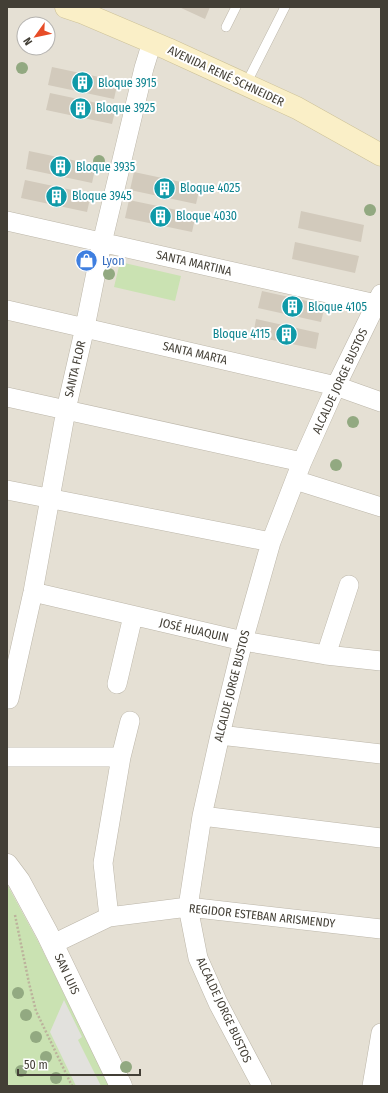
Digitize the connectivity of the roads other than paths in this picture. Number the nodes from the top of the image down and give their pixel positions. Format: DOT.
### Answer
graph roads {
  1 [pos="236,7"];
  2 [pos="285,7"];
  3 [pos="76,9"];
  4 [pos="226,27"];
  5 [pos="152,42"];
  6 [pos="246,84"];
  7 [pos="381,155"];
  8 [pos="7,221"];
  9 [pos="102,243"];
  10 [pos="379,301"];
  11 [pos="7,310"];
  12 [pos="85,327"];
  13 [pos="336,386"];
  14 [pos="7,397"];
  15 [pos="381,402"];
  16 [pos="66,410"];
  17 [pos="302,462"];
  18 [pos="295,480"];
  19 [pos="7,490"];
  20 [pos="51,498"];
  21 [pos="381,507"];
  22 [pos="270,542"];
  23 [pos="349,585"];
  24 [pos="33,592"];
  25 [pos="133,616"];
  26 [pos="243,642"];
  27 [pos="326,655"];
  28 [pos="381,661"];
  29 [pos="117,684"];
  30 [pos="8,699"];
  31 [pos="130,721"];
  32 [pos="220,735"];
  33 [pos="381,754"];
  34 [pos="7,757"];
  35 [pos="121,757"];
  36 [pos="202,816"];
  37 [pos="381,838"];
  38 [pos="7,865"];
  39 [pos="188,907"];
  40 [pos="109,917"];
  41 [pos="381,929"];
  42 [pos="53,944"];
  43 [pos="381,1033"];
  44 [pos="121,1086"];
  45 [pos="262,1086"];
  46 [pos="372,1086"];
  1 -- 4 [label="lane"];
  2 -- 6 [label="lane"];
  3 -- 5 [label="main road, AVENIDA RENÉ SCHNEIDER"];
  5 -- 6 [label="main road, AVENIDA RENÉ SCHNEIDER"];
  5 -- 9 [label="street, SANTA FLOR"];
  6 -- 7 [label="main road, AVENIDA RENÉ SCHNEIDER"];
  8 -- 9 [label="street, SANTA MARTINA"];
  9 -- 10 [label="street, SANTA MARTINA"];
  9 -- 12 [label="street, SANTA FLOR"];
  10 -- 13 [label="street, ALCALDE JORGE BUSTOS"];
  11 -- 12 [label="street, SANTA MARTA"];
  12 -- 13 [label="street, SANTA MARTA"];
  12 -- 16 [label="street, SANTA FLOR"];
  13 -- 15 [label="street, SANTA MARTA"];
  13 -- 17 [label="street, ALCALDE JORGE BUSTOS"];
  14 -- 16 [label="street"];
  16 -- 17 [label="street"];
  16 -- 20 [label="street, SANTA FLOR"];
  17 -- 18 [label="street, ALCALDE JORGE BUSTOS"];
  18 -- 21 [label="street"];
  18 -- 22 [label="street, ALCALDE JORGE BUSTOS"];
  19 -- 20 [label="street"];
  20 -- 22 [label="street"];
  20 -- 24 [label="street, SANTA FLOR"];
  22 -- 26 [label="street, ALCALDE JORGE BUSTOS"];
  23 -- 27 [label="street"];
  24 -- 25 [label="street, JOSÉ HUAQUIN"];
  24 -- 30 [label="street, SANTA FLOR"];
  25 -- 26 [label="street, JOSÉ HUAQUIN"];
  25 -- 29 [label="street"];
  26 -- 27 [label="street, JOSÉ HUAQUIN"];
  26 -- 32 [label="street, ALCALDE JORGE BUSTOS"];
  27 -- 28 [label="street, JOSÉ HUAQUIN"];
  31 -- 35 [label="street"];
  32 -- 33 [label="street"];
  32 -- 36 [label="street, ALCALDE JORGE BUSTOS"];
  34 -- 35 [label="street"];
  35 -- 40 [label="street"];
  36 -- 37 [label="street"];
  36 -- 39 [label="street, ALCALDE JORGE BUSTOS"];
  38 -- 42 [label="street, SAN LUIS"];
  39 -- 40 [label="street, REGIDOR ESTEBAN ARISMENDY"];
  39 -- 41 [label="street, REGIDOR ESTEBAN ARISMENDY"];
  39 -- 45 [label="street, ALCALDE JORGE BUSTOS"];
  40 -- 42 [label="street, REGIDOR ESTEBAN ARISMENDY"];
  42 -- 44 [label="street, SAN LUIS"];
  43 -- 46 [label="street"];
}
